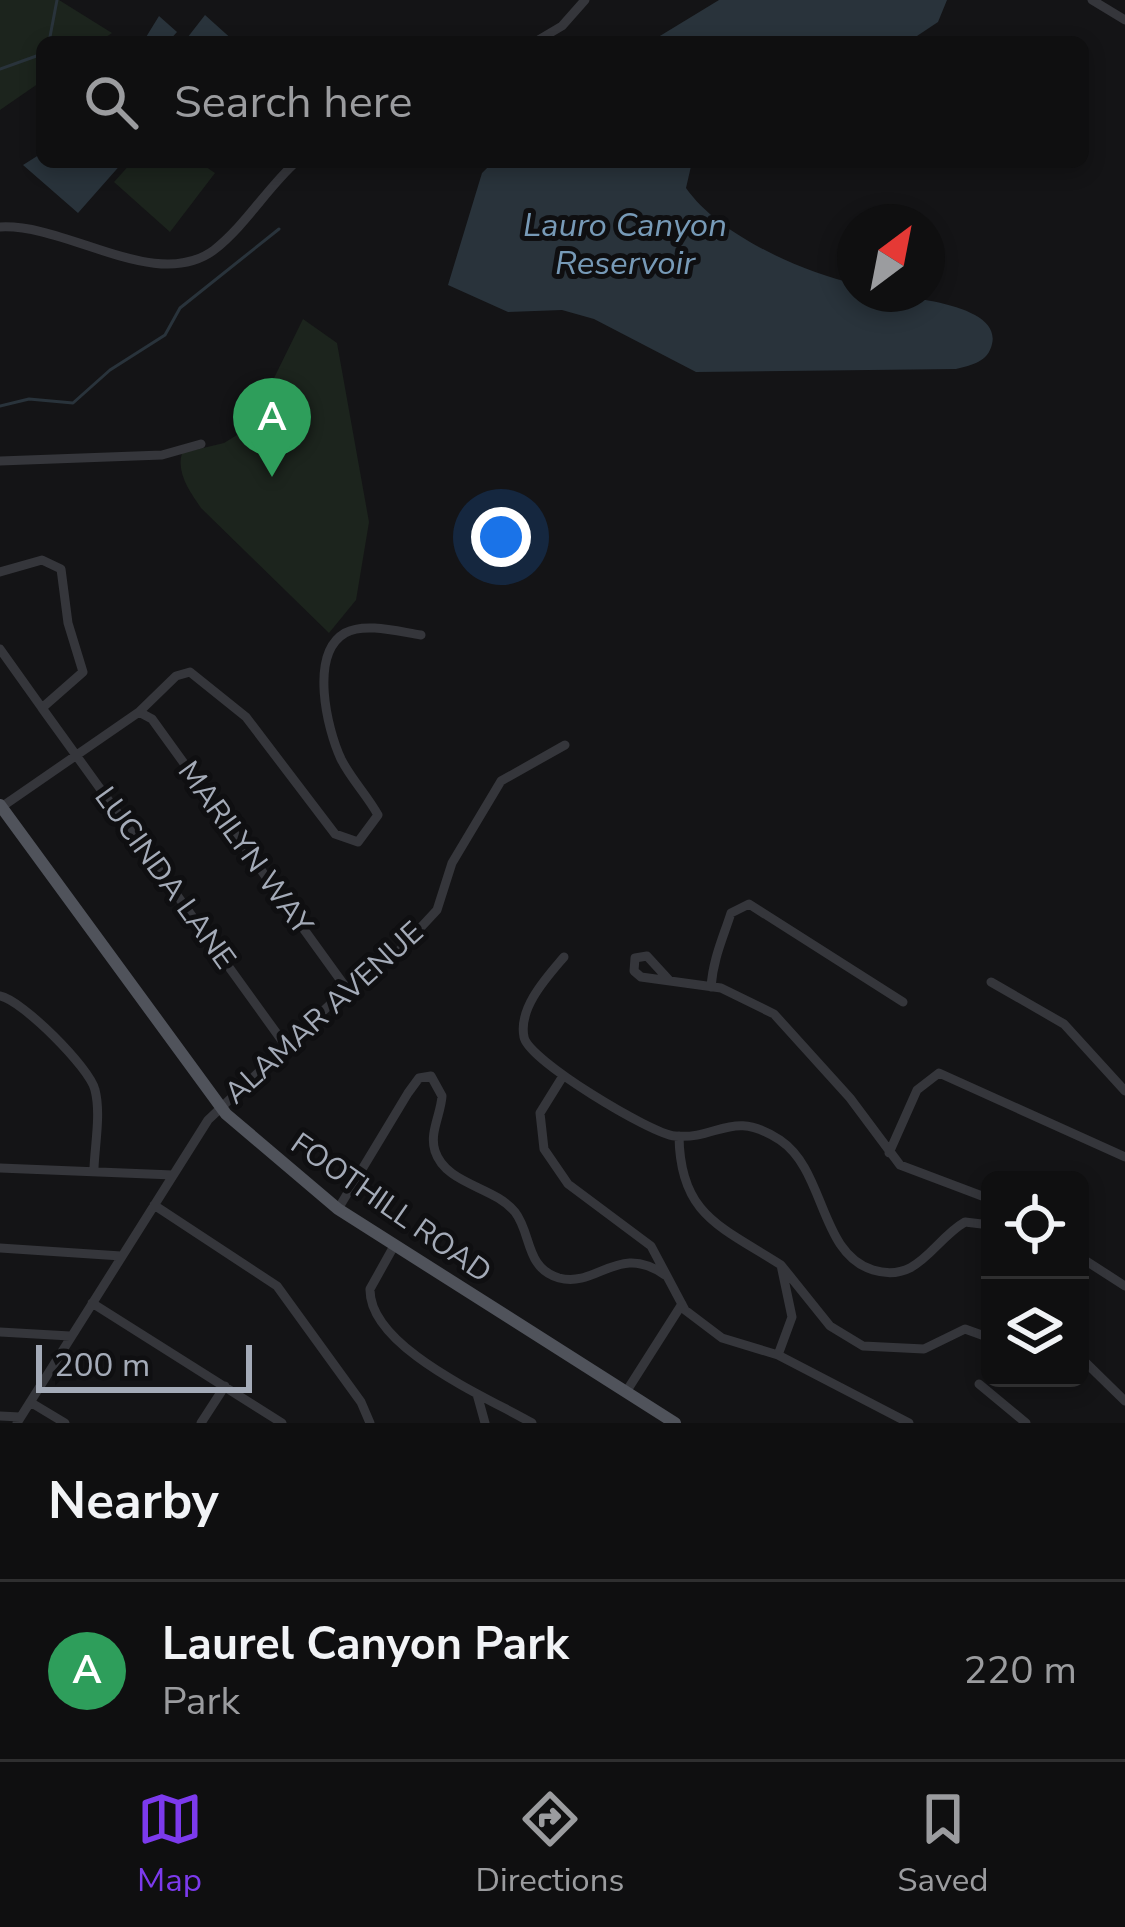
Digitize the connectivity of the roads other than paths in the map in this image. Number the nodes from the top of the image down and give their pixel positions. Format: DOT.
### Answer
graph roads {
  1 [pos="585,0"];
  2 [pos="1092,0"];
  3 [pos="1125,20"];
  4 [pos="545,36"];
  5 [pos="290,168"];
  6 [pos="0,227"];
  7 [pos="201,444"];
  8 [pos="0,461"];
  9 [pos="0,572"];
  10 [pos="422,634"];
  11 [pos="0,649"];
  12 [pos="42,708"];
  13 [pos="139,712"];
  14 [pos="566,745"];
  15 [pos="76,754"];
  16 [pos="0,807"];
  17 [pos="564,957"];
  18 [pos="669,980"];
  19 [pos="991,982"];
  20 [pos="711,986"];
  21 [pos="347,989"];
  22 [pos="0,996"];
  23 [pos="904,1002"];
  24 [pos="288,1049"];
  25 [pos="563,1076"];
  26 [pos="1125,1091"];
  27 [pos="220,1107"];
  28 [pos="679,1136"];
  29 [pos="889,1153"];
  30 [pos="1125,1157"];
  31 [pos="0,1168"];
  32 [pos="94,1168"];
  33 [pos="173,1175"];
  34 [pos="981,1196"];
  35 [pos="154,1205"];
  36 [pos="338,1209"];
  37 [pos="981,1225"];
  38 [pos="394,1246"];
  39 [pos="0,1248"];
  40 [pos="121,1256"];
  41 [pos="1089,1263"];
  42 [pos="781,1265"];
  43 [pos="669,1278"];
  44 [pos="1125,1286"];
  45 [pos="92,1303"];
  46 [pos="682,1304"];
  47 [pos="0,1332"];
  48 [pos="981,1335"];
  49 [pos="70,1336"];
  50 [pos="778,1355"];
  51 [pos="1089,1366"];
  52 [pos="979,1384"];
  53 [pos="225,1386"];
  54 [pos="626,1391"];
  55 [pos="477,1394"];
  56 [pos="1125,1401"];
  57 [pos="30,1402"];
  58 [pos="0,1416"];
  59 [pos="18,1420"];
  60 [pos="64,1423"];
  61 [pos="201,1423"];
  62 [pos="282,1423"];
  63 [pos="370,1423"];
  64 [pos="485,1423"];
  65 [pos="532,1423"];
  66 [pos="675,1423"];
  67 [pos="909,1423"];
  68 [pos="1026,1423"];
  1 -- 4 [label="street"];
  2 -- 3 [label="street"];
  5 -- 6 [label="street"];
  7 -- 8 [label="street"];
  9 -- 12 [label="street"];
  10 -- 13 [label="street"];
  11 -- 12 [label="street, LUCINDA LANE"];
  12 -- 15 [label="street, LUCINDA LANE"];
  13 -- 15 [label="street"];
  13 -- 21 [label="street, MARILYN WAY"];
  14 -- 21 [label="street, ALAMAR AVENUE"];
  15 -- 16 [label="street"];
  15 -- 24 [label="street, LUCINDA LANE"];
  16 -- 27 [label="main road, FOOTHILL ROAD"];
  17 -- 25 [label="street"];
  18 -- 20 [label="street"];
  19 -- 26 [label="street"];
  20 -- 23 [label="street"];
  20 -- 29 [label="street"];
  21 -- 24 [label="street, ALAMAR AVENUE"];
  22 -- 32 [label="street"];
  24 -- 27 [label="street, ALAMAR AVENUE"];
  25 -- 28 [label="street"];
  25 -- 43 [label="street"];
  27 -- 33 [label="street, ALAMAR AVENUE"];
  27 -- 36 [label="main road, FOOTHILL ROAD"];
  28 -- 37 [label="street"];
  28 -- 42 [label="street"];
  29 -- 30 [label="street"];
  29 -- 34 [label="street"];
  31 -- 32 [label="street"];
  32 -- 33 [label="street"];
  33 -- 35 [label="street, ALAMAR AVENUE"];
  35 -- 40 [label="street, ALAMAR AVENUE"];
  35 -- 63 [label="street"];
  36 -- 38 [label="main road, FOOTHILL ROAD"];
  36 -- 43 [label="street"];
  38 -- 54 [label="main road, FOOTHILL ROAD"];
  38 -- 55 [label="street"];
  39 -- 40 [label="street"];
  40 -- 45 [label="street, ALAMAR AVENUE"];
  41 -- 44 [label="street"];
  42 -- 48 [label="street"];
  42 -- 50 [label="street"];
  43 -- 46 [label="street"];
  45 -- 49 [label="street, ALAMAR AVENUE"];
  45 -- 53 [label="street"];
  46 -- 50 [label="street"];
  46 -- 54 [label="street"];
  47 -- 49 [label="street"];
  49 -- 57 [label="street, ALAMAR AVENUE"];
  50 -- 67 [label="street"];
  51 -- 56 [label="street"];
  52 -- 68 [label="street"];
  53 -- 61 [label="street"];
  53 -- 62 [label="street"];
  54 -- 66 [label="main road, FOOTHILL ROAD"];
  55 -- 64 [label="street"];
  55 -- 65 [label="street"];
  57 -- 59 [label="street, ALAMAR AVENUE"];
  57 -- 60 [label="street"];
  58 -- 59 [label="street"];
}
